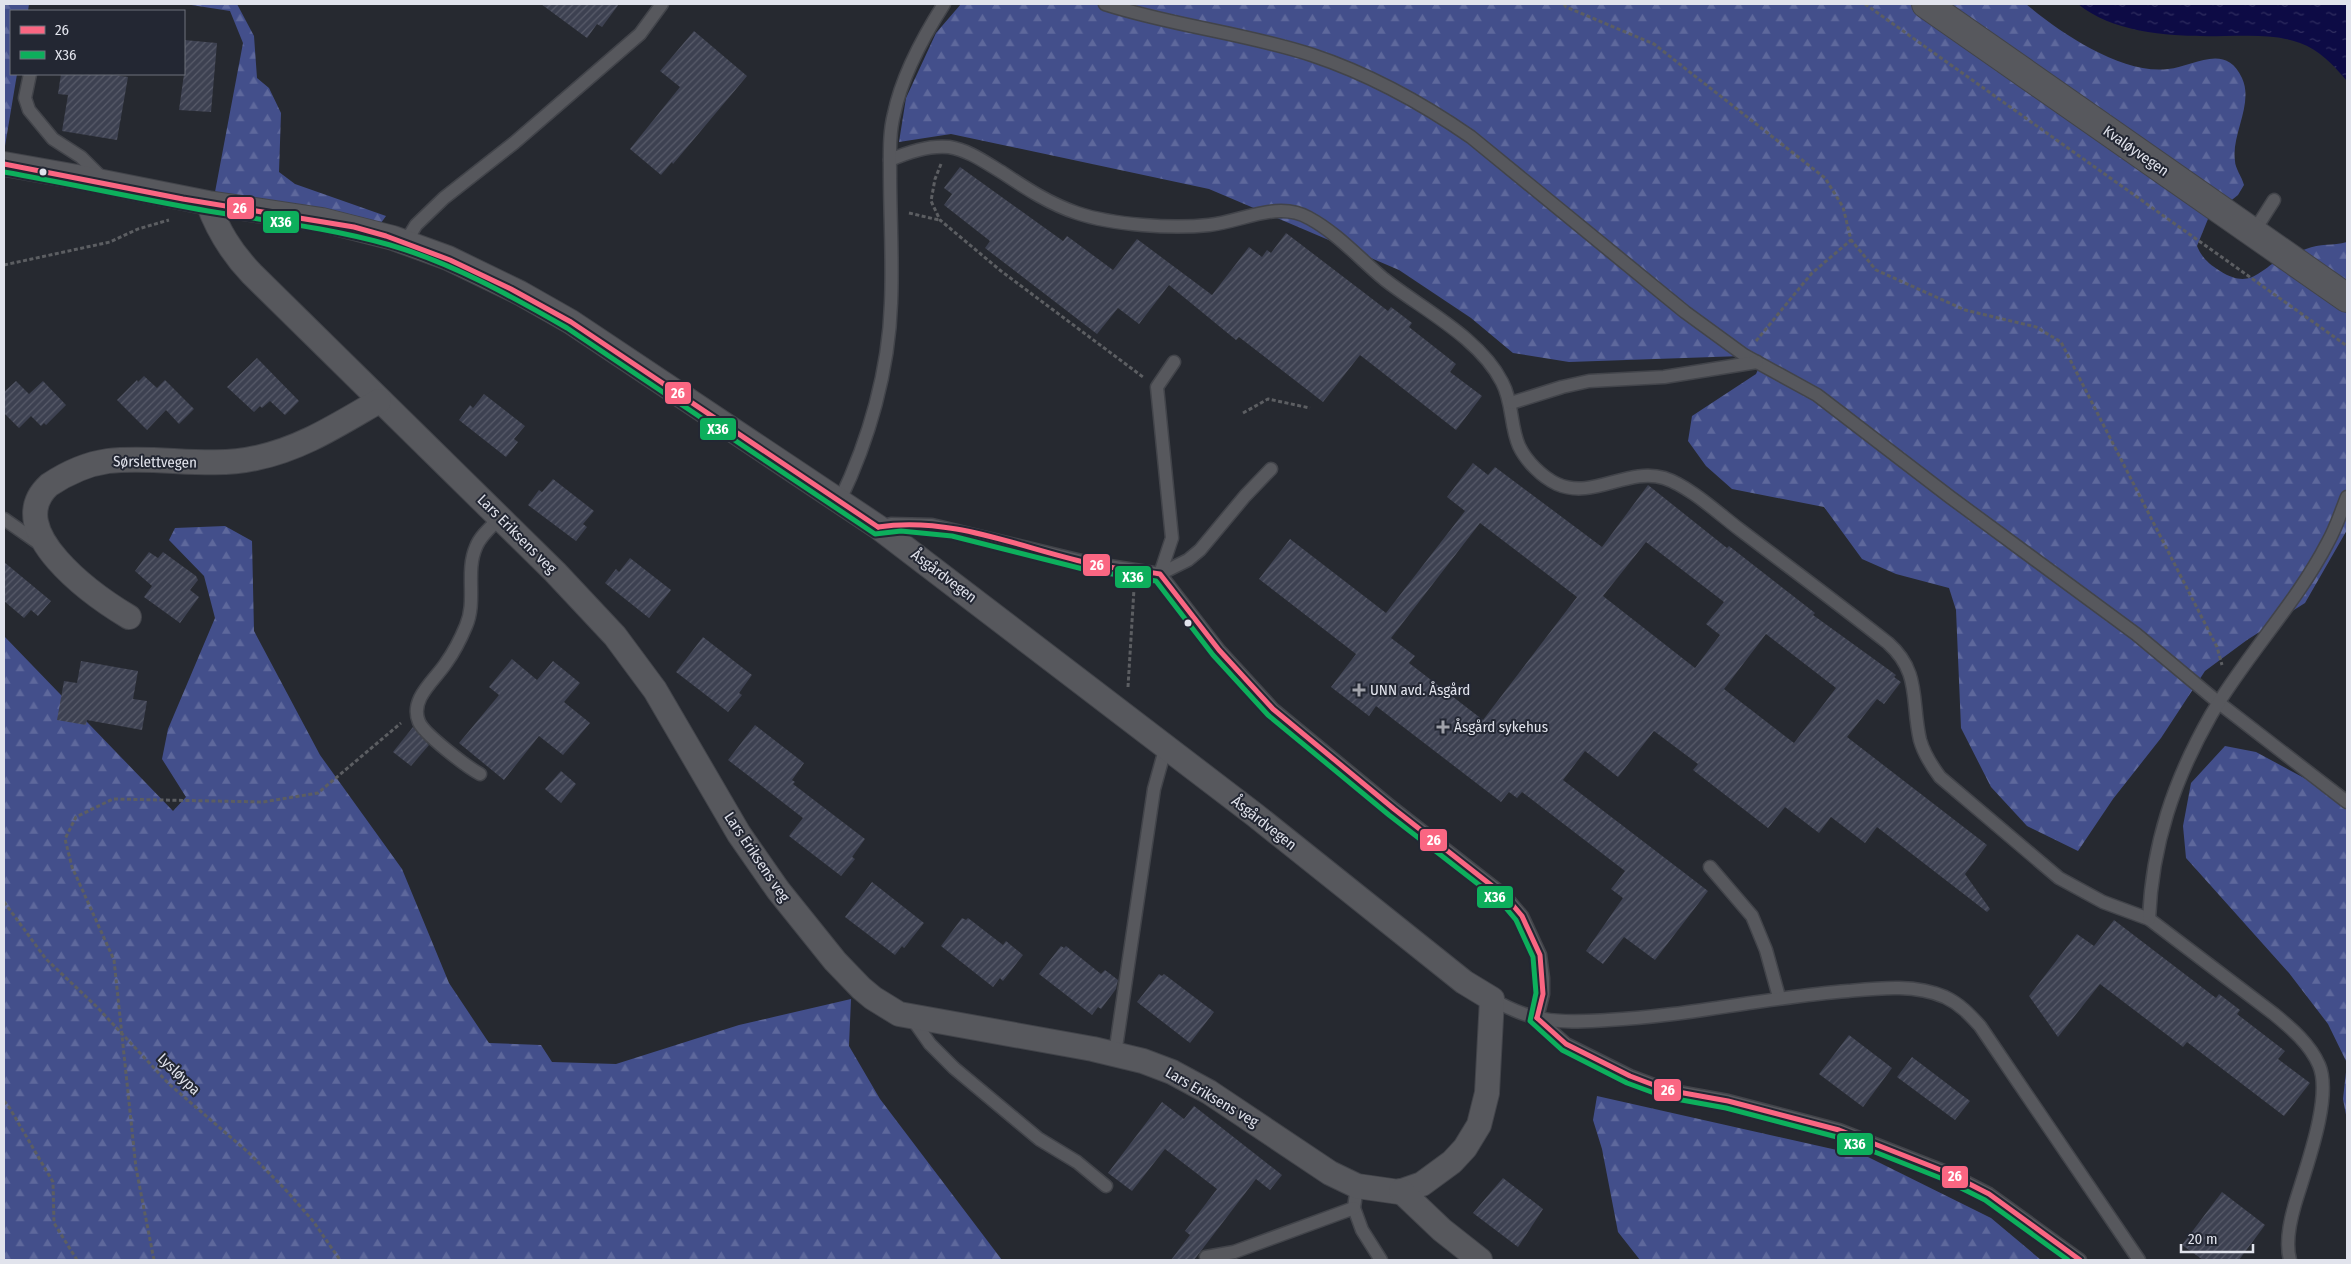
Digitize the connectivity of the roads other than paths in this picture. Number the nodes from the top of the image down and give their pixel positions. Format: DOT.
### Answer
graph roads {
  1 [pos="662,4"];
  2 [pos="1105,4"];
  3 [pos="1926,4"];
  4 [pos="943,5"];
  5 [pos="30,75"];
  6 [pos="890,160"];
  7 [pos="4,164"];
  8 [pos="106,182"];
  9 [pos="2274,200"];
  10 [pos="208,203"];
  11 [pos="2253,233"];
  12 [pos="405,243"];
  13 [pos="2347,298"];
  14 [pos="1174,362"];
  15 [pos="1757,362"];
  16 [pos="379,401"];
  17 [pos="1510,403"];
  18 [pos="1271,469"];
  19 [pos="2347,497"];
  20 [pos="840,500"];
  21 [pos="500,518"];
  22 [pos="4,520"];
  23 [pos="878,527"];
  24 [pos="37,542"];
  25 [pos="1160,574"];
  26 [pos="130,617"];
  27 [pos="2219,703"];
  28 [pos="1166,746"];
  29 [pos="480,774"];
  30 [pos="2347,802"];
  31 [pos="1710,867"];
  32 [pos="2149,920"];
  33 [pos="1779,997"];
  34 [pos="1492,999"];
  35 [pos="911,1017"];
  36 [pos="1537,1018"];
  37 [pos="1115,1054"];
  38 [pos="1106,1186"];
  39 [pos="1401,1191"];
  40 [pos="1355,1197"];
  41 [pos="1206,1257"];
  42 [pos="1381,1260"];
  43 [pos="1480,1260"];
  44 [pos="2080,1260"];
  45 [pos="2139,1260"];
  46 [pos="2290,1260"];
  1 -- 12 [label="lane"];
  2 -- 15 [label="lane"];
  3 -- 11 [label="street, Kvaløyvegen"];
  4 -- 6 [label="lane"];
  5 -- 8 [label="lane"];
  6 -- 17 [label="lane"];
  6 -- 20 [label="lane"];
  7 -- 8 [label="street, Åsgårdvegen"];
  8 -- 10 [label="street, Åsgårdvegen"];
  9 -- 11 [label="lane"];
  10 -- 12 [label="street, Åsgårdvegen"];
  10 -- 16 [label="street, Lars Eriksens veg"];
  11 -- 13 [label="street, Kvaløyvegen"];
  12 -- 20 [label="street, Åsgårdvegen"];
  14 -- 25 [label="lane"];
  15 -- 17 [label="lane"];
  15 -- 27 [label="lane"];
  16 -- 21 [label="street, Lars Eriksens veg"];
  16 -- 24 [label="street, Sørslettvegen"];
  17 -- 32 [label="lane"];
  18 -- 25 [label="lane"];
  19 -- 27 [label="lane"];
  20 -- 23 [label="street, Åsgårdvegen"];
  21 -- 29 [label="lane"];
  21 -- 35 [label="street, Lars Eriksens veg"];
  22 -- 24 [label="lane"];
  23 -- 25 [label="lane"];
  23 -- 28 [label="street, Åsgårdvegen"];
  24 -- 26 [label="street, Sørslettvegen"];
  25 -- 36 [label="lane"];
  27 -- 30 [label="lane"];
  27 -- 32 [label="lane"];
  28 -- 34 [label="street, Åsgårdvegen"];
  28 -- 37 [label="lane"];
  31 -- 33 [label="lane"];
  32 -- 46 [label="lane"];
  33 -- 36 [label="lane"];
  33 -- 45 [label="lane"];
  34 -- 36 [label="lane"];
  34 -- 39 [label="street"];
  35 -- 37 [label="street, Lars Eriksens veg"];
  35 -- 38 [label="lane"];
  36 -- 44 [label="lane"];
  37 -- 40 [label="street, Lars Eriksens veg"];
  39 -- 40 [label="street, Lars Eriksens veg"];
  39 -- 43 [label="street"];
  40 -- 41 [label="lane"];
  40 -- 42 [label="lane"];
}
